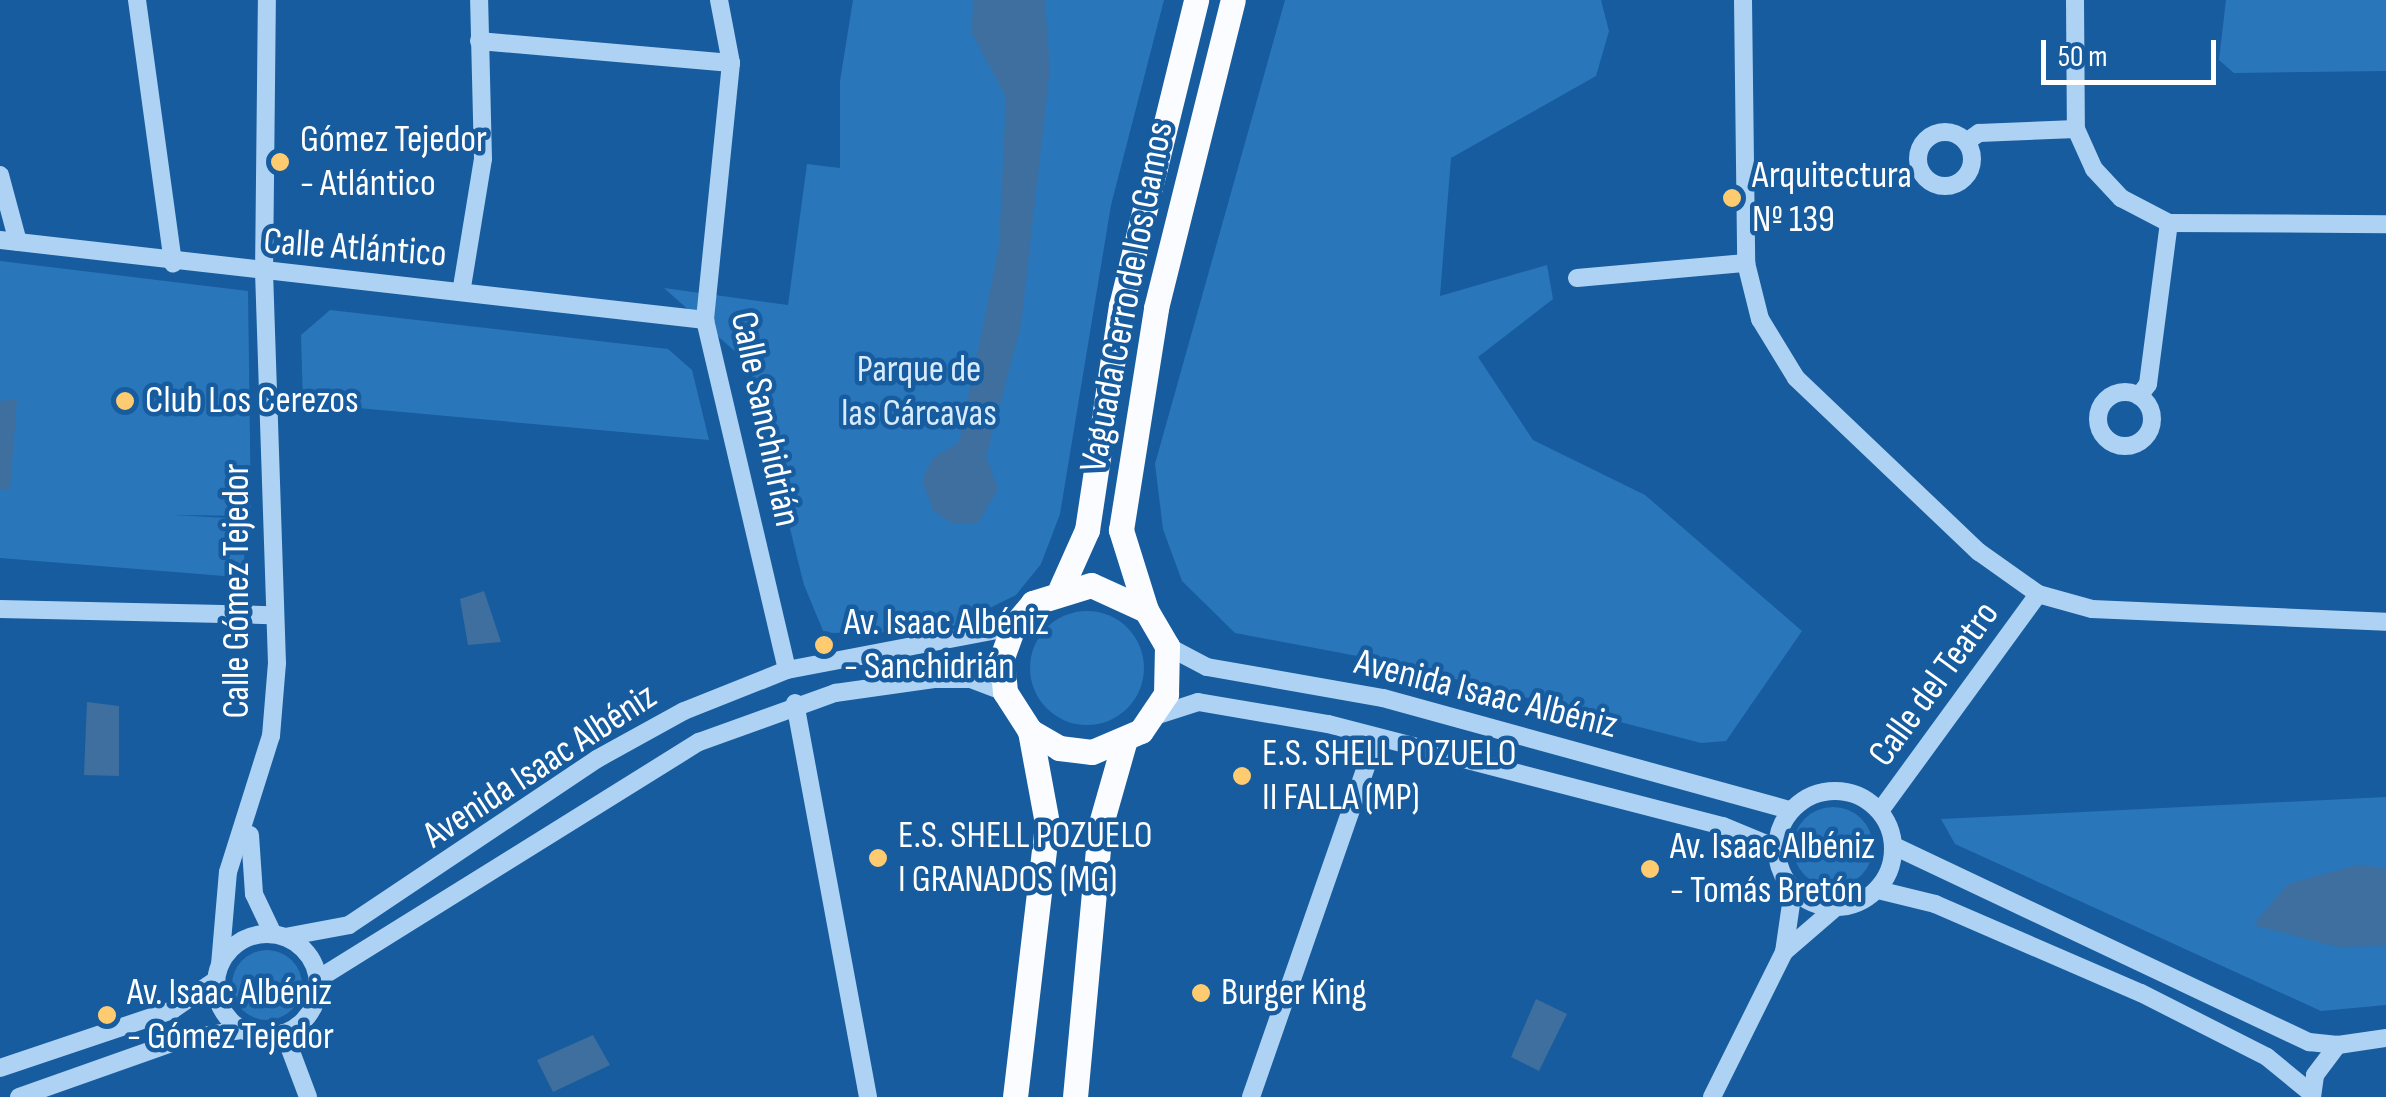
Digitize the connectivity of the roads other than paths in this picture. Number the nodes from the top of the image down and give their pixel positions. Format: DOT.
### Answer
graph roads {
  1 [pos="136,0"];
  2 [pos="267,0"];
  3 [pos="479,0"];
  4 [pos="719,0"];
  5 [pos="1196,0"];
  6 [pos="1234,0"];
  7 [pos="1743,0"];
  8 [pos="2074,0"];
  9 [pos="479,40"];
  10 [pos="731,63"];
  11 [pos="2076,129"];
  12 [pos="1966,142"];
  13 [pos="0,175"];
  14 [pos="2170,224"];
  15 [pos="2386,224"];
  16 [pos="9,241"];
  17 [pos="173,264"];
  18 [pos="1746,264"];
  19 [pos="264,275"];
  20 [pos="1577,278"];
  21 [pos="462,288"];
  22 [pos="705,320"];
  23 [pos="2139,396"];
  24 [pos="1061,588"];
  25 [pos="2038,594"];
  26 [pos="0,609"];
  27 [pos="1146,610"];
  28 [pos="271,615"];
  29 [pos="2386,622"];
  30 [pos="1013,626"];
  31 [pos="1167,646"];
  32 [pos="788,670"];
  33 [pos="1005,692"];
  34 [pos="795,704"];
  35 [pos="1155,716"];
  36 [pos="1030,731"];
  37 [pos="1376,738"];
  38 [pos="1124,743"];
  39 [pos="1790,810"];
  40 [pos="1880,811"];
  41 [pos="251,820"];
  42 [pos="1894,846"];
  43 [pos="1776,848"];
  44 [pos="1793,890"];
  45 [pos="1878,890"];
  46 [pos="1835,908"];
  47 [pos="279,936"];
  48 [pos="1784,952"];
  49 [pos="218,973"];
  50 [pos="318,979"];
  51 [pos="242,1030"];
  52 [pos="284,1033"];
  53 [pos="2386,1038"];
  54 [pos="2338,1046"];
  55 [pos="0,1068"];
  56 [pos="2312,1095"];
  57 [pos="19,1097"];
  58 [pos="308,1097"];
  59 [pos="868,1097"];
  60 [pos="1015,1097"];
  61 [pos="1075,1097"];
  62 [pos="1251,1097"];
  63 [pos="1712,1097"];
  1 -- 17 [label="street"];
  2 -- 19 [label="street, Calle Gómez Tejedor"];
  3 -- 9 [label="street"];
  4 -- 10 [label="street, Calle Sanchidrián"];
  5 -- 24 [label="main road, Vaguada Cerro de los Gamos"];
  6 -- 27 [label="main road, Vaguada Cerro de los Gamos"];
  7 -- 18 [label="street"];
  8 -- 11 [label="street"];
  9 -- 10 [label="street"];
  9 -- 21 [label="street"];
  10 -- 22 [label="street, Calle Sanchidrián"];
  11 -- 12 [label="street"];
  11 -- 14 [label="street"];
  13 -- 16 [label="street"];
  14 -- 15 [label="street"];
  14 -- 23 [label="street"];
  16 -- 17 [label="street, Calle Atlántico"];
  17 -- 19 [label="street, Calle Atlántico"];
  18 -- 20 [label="street"];
  18 -- 25 [label="street"];
  19 -- 21 [label="street, Calle Atlántico"];
  19 -- 28 [label="street, Calle Gómez Tejedor"];
  21 -- 22 [label="street, Calle Atlántico"];
  22 -- 32 [label="street, Calle Sanchidrián"];
  24 -- 27 [label="main road"];
  24 -- 30 [label="main road, Vaguada Cerro de los Gamos"];
  25 -- 29 [label="street"];
  25 -- 40 [label="street, Calle del Teatro"];
  26 -- 28 [label="street"];
  27 -- 31 [label="main road, Vaguada Cerro de los Gamos"];
  28 -- 41 [label="street, Calle Gómez Tejedor"];
  30 -- 32 [label="street, Avenida Isaac Albéniz"];
  30 -- 33 [label="main road"];
  31 -- 35 [label="main road"];
  31 -- 39 [label="street, Avenida Isaac Albéniz"];
  32 -- 47 [label="street, Avenida Isaac Albéniz"];
  33 -- 34 [label="street, Avenida Isaac Albéniz"];
  33 -- 36 [label="main road"];
  34 -- 50 [label="street, Avenida Isaac Albéniz"];
  34 -- 59 [label="street"];
  35 -- 37 [label="street, Avenida Isaac Albéniz"];
  35 -- 38 [label="main road"];
  36 -- 38 [label="main road"];
  36 -- 60 [label="main road"];
  37 -- 43 [label="street, Avenida Isaac Albéniz"];
  37 -- 62 [label="street"];
  38 -- 61 [label="main road"];
  39 -- 40 [label="street"];
  39 -- 43 [label="street"];
  40 -- 42 [label="street"];
  41 -- 47 [label="street, Calle Gómez Tejedor"];
  41 -- 49 [label="street, Calle Gómez Tejedor"];
  42 -- 45 [label="street"];
  42 -- 54 [label="street"];
  43 -- 44 [label="street"];
  44 -- 46 [label="street"];
  44 -- 48 [label="street"];
  45 -- 46 [label="street"];
  45 -- 56 [label="street"];
  46 -- 48 [label="street"];
  47 -- 49 [label="street"];
  47 -- 50 [label="street"];
  48 -- 63 [label="street"];
  49 -- 51 [label="street"];
  49 -- 55 [label="street"];
  50 -- 52 [label="street"];
  51 -- 52 [label="street"];
  51 -- 57 [label="street"];
  52 -- 58 [label="street"];
  53 -- 54 [label="street"];
  54 -- 56 [label="street"];
}
